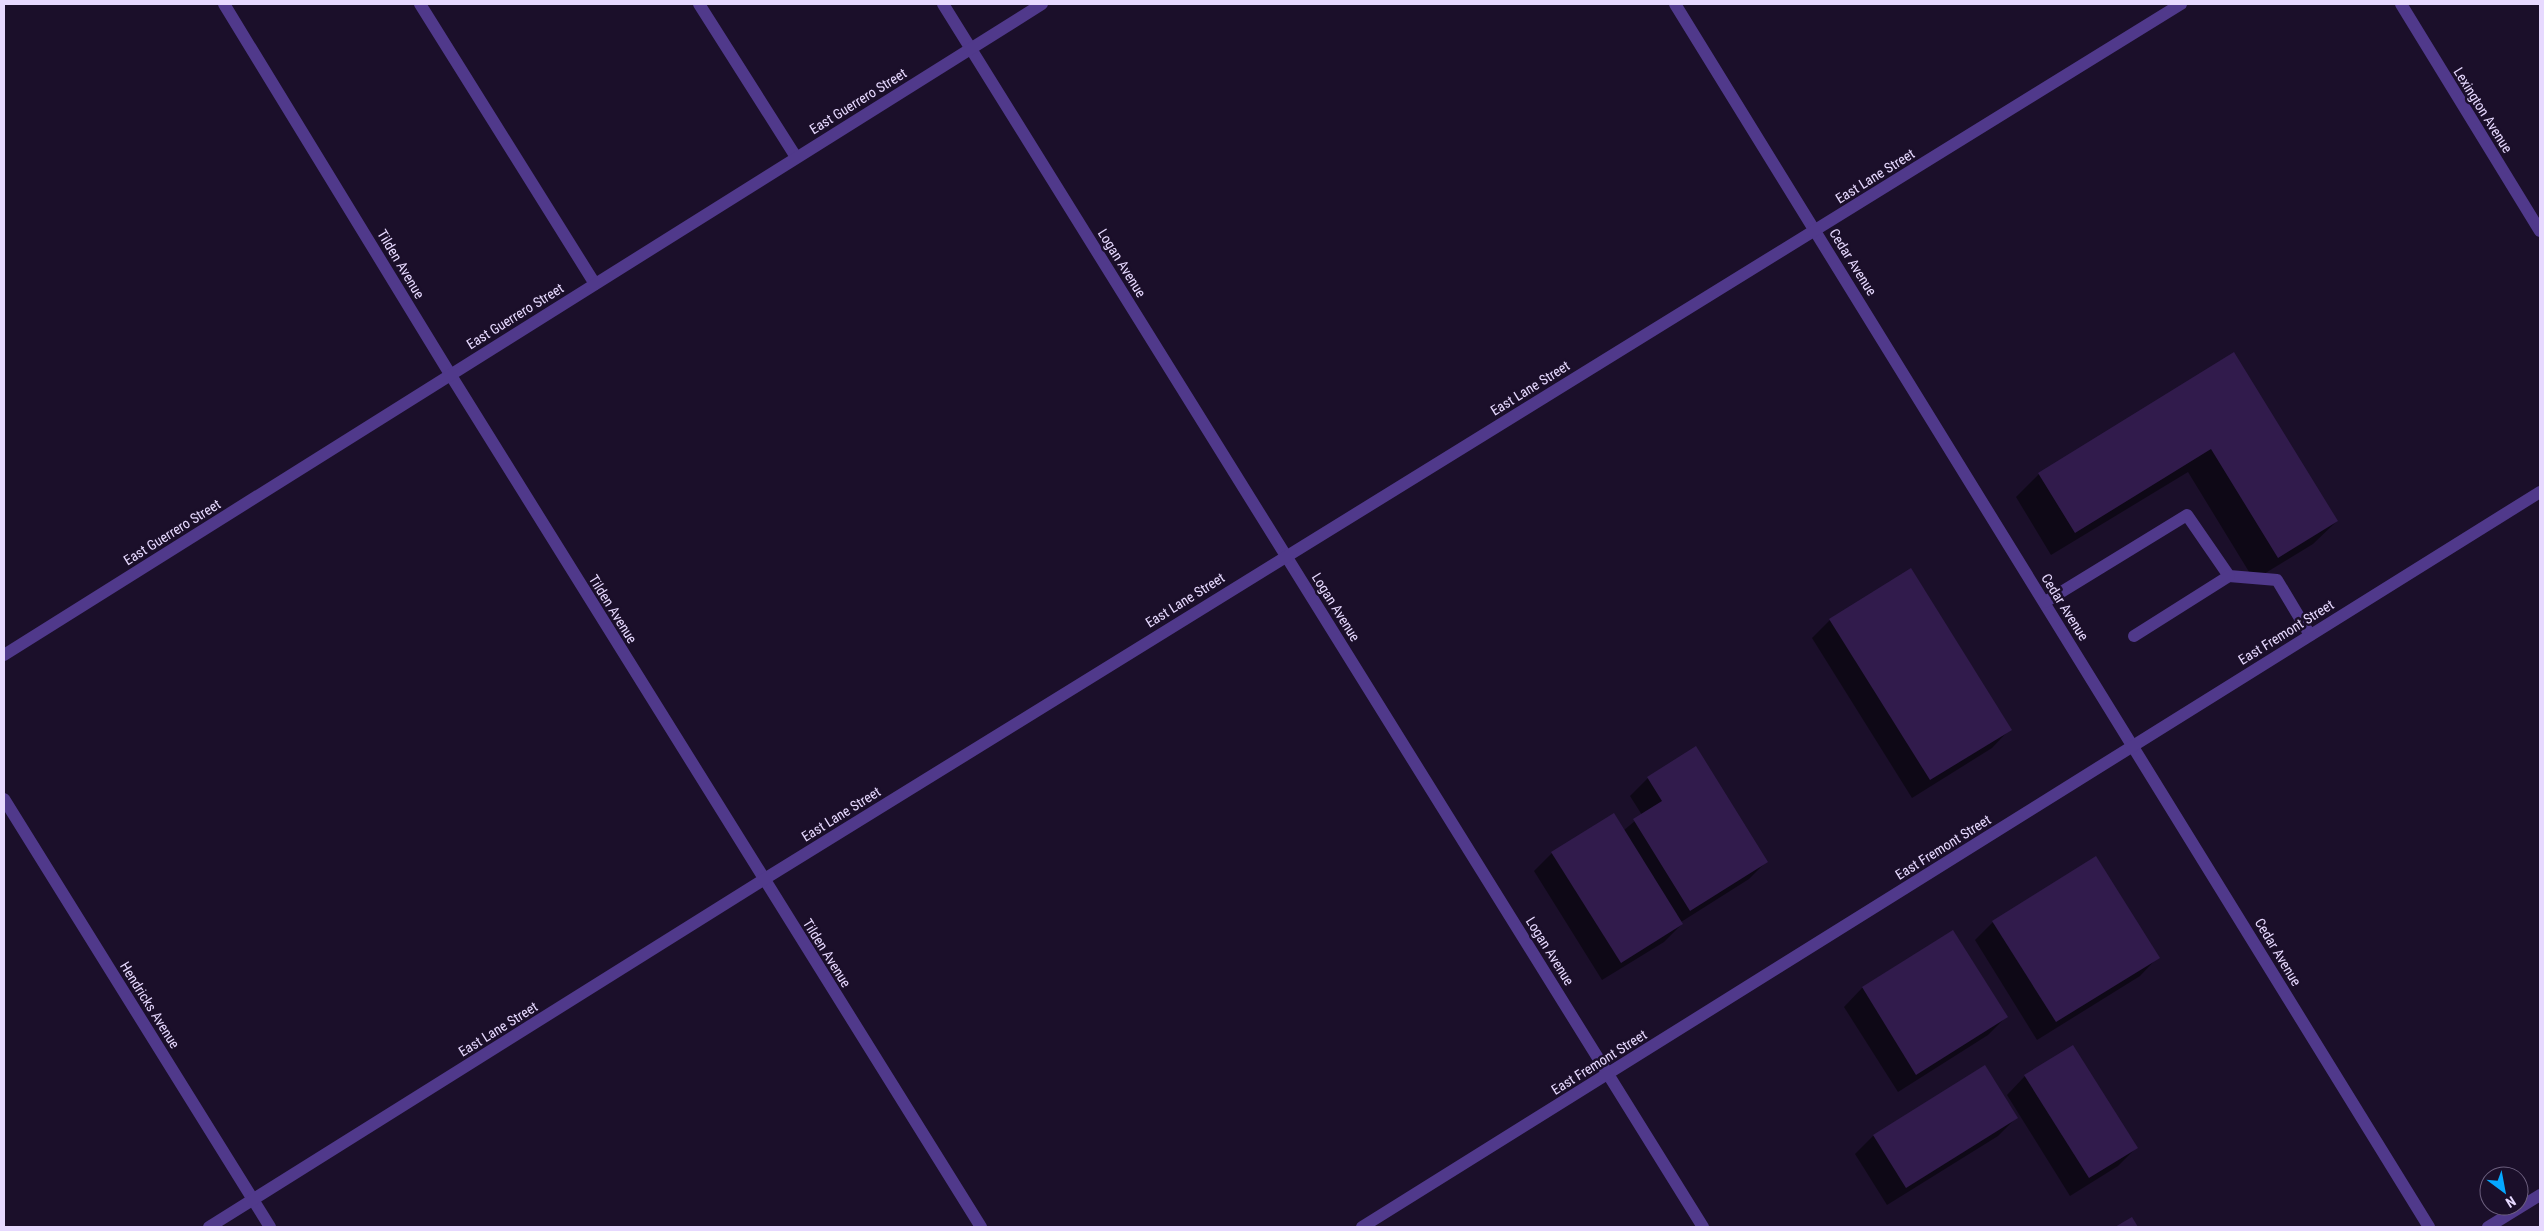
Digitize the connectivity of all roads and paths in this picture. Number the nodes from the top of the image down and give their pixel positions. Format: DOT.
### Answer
graph roads {
  1 [pos="224,4"];
  2 [pos="420,4"];
  3 [pos="699,4"];
  4 [pos="943,4"];
  5 [pos="1042,4"];
  6 [pos="1675,4"];
  7 [pos="2181,4"];
  8 [pos="2401,4"];
  9 [pos="970,48"];
  10 [pos="796,157"];
  11 [pos="1816,231"];
  12 [pos="2540,231"];
  13 [pos="595,284"];
  14 [pos="450,374"];
  15 [pos="2540,492"];
  16 [pos="1286,555"];
  17 [pos="2228,576"];
  18 [pos="2045,602"];
  19 [pos="2310,635"];
  20 [pos="2134,636"];
  21 [pos="4,655"];
  22 [pos="2134,746"];
  23 [pos="4,799"];
  24 [pos="764,880"];
  25 [pos="1608,1074"];
  26 [pos="2540,1195"];
  27 [pos="254,1200"];
  28 [pos="209,1227"];
  29 [pos="270,1227"];
  30 [pos="981,1227"];
  31 [pos="1362,1227"];
  32 [pos="1703,1227"];
  33 [pos="2428,1227"];
  34 [pos="2488,1227"];
  1 -- 14 [label="street, Tilden Avenue"];
  2 -- 13 [label="street"];
  3 -- 10 [label="street"];
  4 -- 9 [label="street, Logan Avenue"];
  5 -- 9 [label="street, East Guerrero Street"];
  6 -- 11 [label="street, Cedar Avenue"];
  7 -- 11 [label="street, East Lane Street"];
  8 -- 12 [label="street, Lexington Avenue"];
  9 -- 10 [label="street, East Guerrero Street"];
  9 -- 16 [label="street, Logan Avenue"];
  10 -- 13 [label="street, East Guerrero Street"];
  11 -- 16 [label="street, East Lane Street"];
  11 -- 18 [label="street, Cedar Avenue"];
  13 -- 14 [label="street, East Guerrero Street"];
  14 -- 21 [label="street, East Guerrero Street"];
  14 -- 24 [label="street, Tilden Avenue"];
  15 -- 19 [label="street, East Fremont Street"];
  16 -- 24 [label="street, East Lane Street"];
  16 -- 25 [label="street, Logan Avenue"];
  17 -- 18 [label="street"];
  17 -- 19 [label="street"];
  17 -- 20 [label="street"];
  18 -- 22 [label="street, Cedar Avenue"];
  19 -- 22 [label="street, East Fremont Street"];
  22 -- 25 [label="street, East Fremont Street"];
  22 -- 33 [label="street, Cedar Avenue"];
  23 -- 27 [label="street, Hendricks Avenue"];
  24 -- 27 [label="street, East Lane Street"];
  24 -- 30 [label="street, Tilden Avenue"];
  25 -- 31 [label="street, East Fremont Street"];
  25 -- 32 [label="street, Logan Avenue"];
  26 -- 34 [label="street"];
  27 -- 28 [label="street, East Lane Street"];
  27 -- 29 [label="street, Hendricks Avenue"];
}
